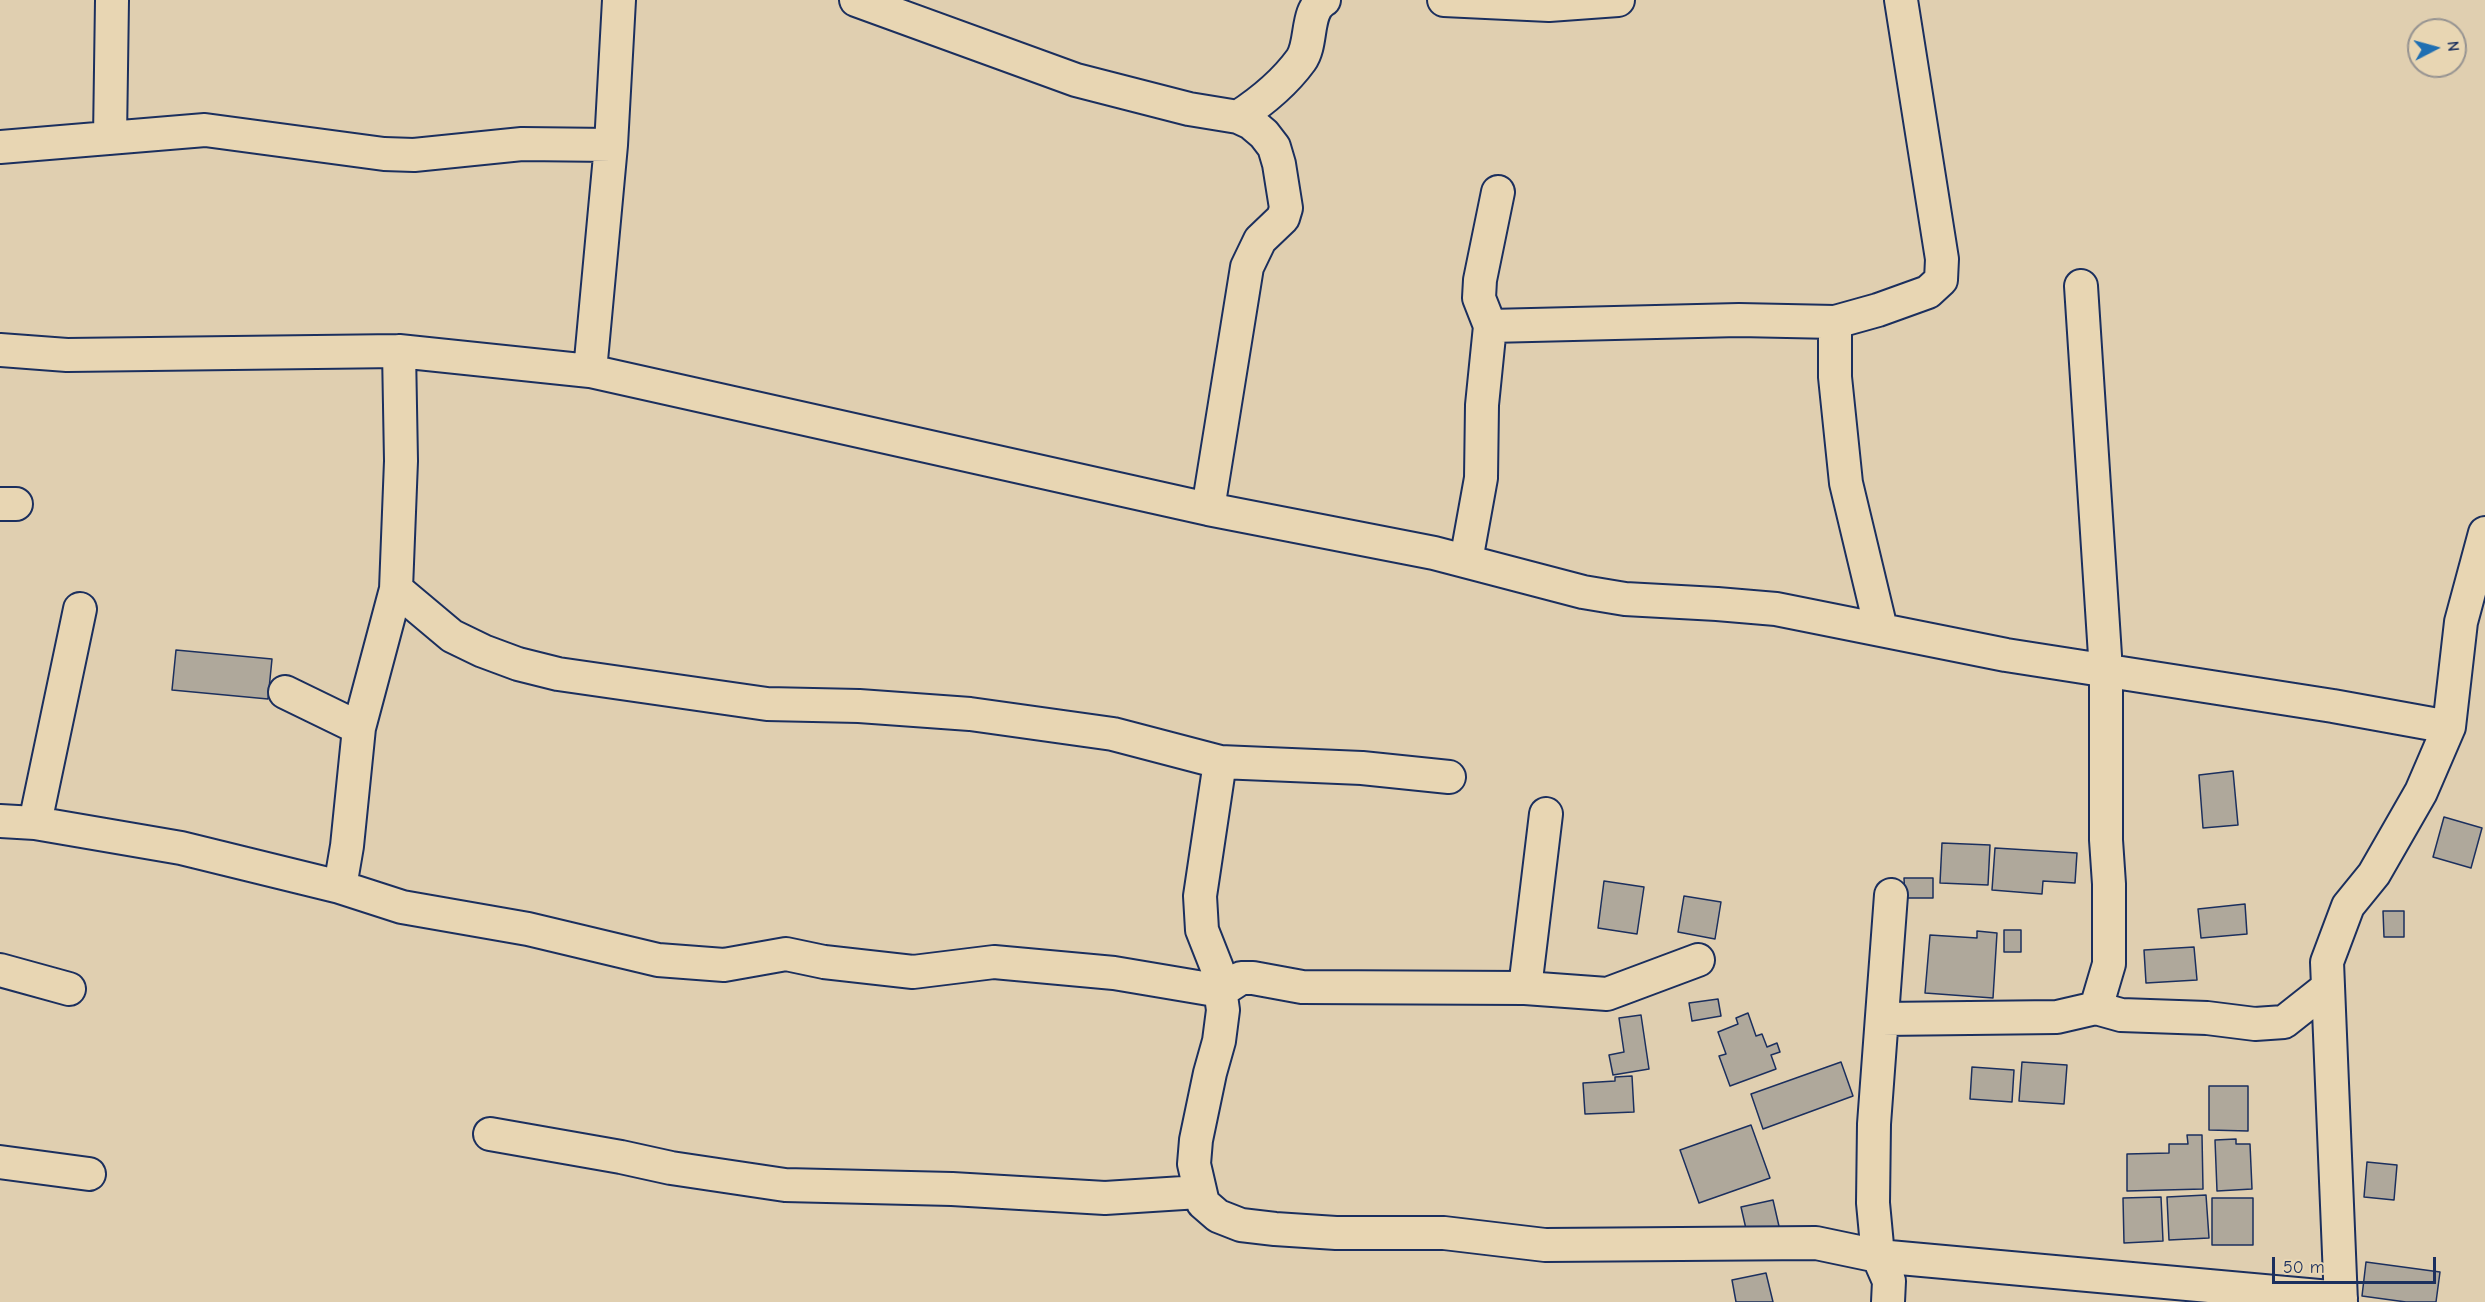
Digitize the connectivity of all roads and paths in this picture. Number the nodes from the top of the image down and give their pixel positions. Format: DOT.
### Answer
graph roads {
  1 [pos="112,0"];
  2 [pos="619,0"];
  3 [pos="856,0"];
  4 [pos="1324,0"];
  5 [pos="1444,0"];
  6 [pos="1618,0"];
  7 [pos="1901,0"];
  8 [pos="1238,117"];
  9 [pos="110,138"];
  10 [pos="611,145"];
  11 [pos="0,147"];
  12 [pos="1498,192"];
  13 [pos="2081,286"];
  14 [pos="1835,322"];
  15 [pos="1490,326"];
  16 [pos="0,350"];
  17 [pos="399,351"];
  18 [pos="590,371"];
  19 [pos="1208,509"];
  20 [pos="2485,533"];
  21 [pos="1466,561"];
  22 [pos="396,589"];
  23 [pos="80,609"];
  24 [pos="1881,629"];
  25 [pos="2106,671"];
  26 [pos="285,692"];
  27 [pos="2449,727"];
  28 [pos="359,728"];
  29 [pos="1220,762"];
  30 [pos="1449,777"];
  31 [pos="1546,814"];
  32 [pos="0,821"];
  33 [pos="35,822"];
  34 [pos="340,886"];
  35 [pos="1891,895"];
  36 [pos="1698,960"];
  37 [pos="0,970"];
  38 [pos="1525,988"];
  39 [pos="2328,988"];
  40 [pos="69,989"];
  41 [pos="1221,991"];
  42 [pos="2096,1008"];
  43 [pos="1882,1019"];
  44 [pos="490,1134"];
  45 [pos="0,1162"];
  46 [pos="89,1174"];
  47 [pos="1199,1192"];
  48 [pos="1878,1256"];
  49 [pos="2341,1300"];
  50 [pos="1888,1302"];
  1 -- 9 [label="street"];
  2 -- 10 [label="street"];
  3 -- 8 [label="street"];
  4 -- 8 [label="street"];
  5 -- 6 [label="street"];
  7 -- 14 [label="street"];
  8 -- 19 [label="street"];
  9 -- 10 [label="street"];
  9 -- 11 [label="street"];
  10 -- 18 [label="street"];
  12 -- 15 [label="street"];
  13 -- 25 [label="street"];
  14 -- 15 [label="street"];
  14 -- 24 [label="street"];
  15 -- 21 [label="street"];
  16 -- 17 [label="street"];
  17 -- 18 [label="street"];
  17 -- 22 [label="street"];
  18 -- 19 [label="street"];
  19 -- 21 [label="street"];
  20 -- 27 [label="street"];
  21 -- 24 [label="street"];
  22 -- 28 [label="street"];
  22 -- 29 [label="street"];
  23 -- 33 [label="street"];
  24 -- 25 [label="street"];
  25 -- 27 [label="street"];
  25 -- 42 [label="street"];
  26 -- 28 [label="street"];
  27 -- 39 [label="street"];
  28 -- 34 [label="street"];
  29 -- 30 [label="street"];
  29 -- 41 [label="street"];
  31 -- 38 [label="street"];
  32 -- 33 [label="street"];
  33 -- 34 [label="street"];
  34 -- 41 [label="street"];
  35 -- 43 [label="street"];
  36 -- 38 [label="street"];
  37 -- 40 [label="street"];
  38 -- 41 [label="street"];
  39 -- 42 [label="street"];
  39 -- 49 [label="street"];
  41 -- 47 [label="street"];
  42 -- 43 [label="street"];
  43 -- 48 [label="street"];
  44 -- 47 [label="street"];
  45 -- 46 [label="street"];
  47 -- 48 [label="street"];
  48 -- 49 [label="street"];
  48 -- 50 [label="street"];
}
